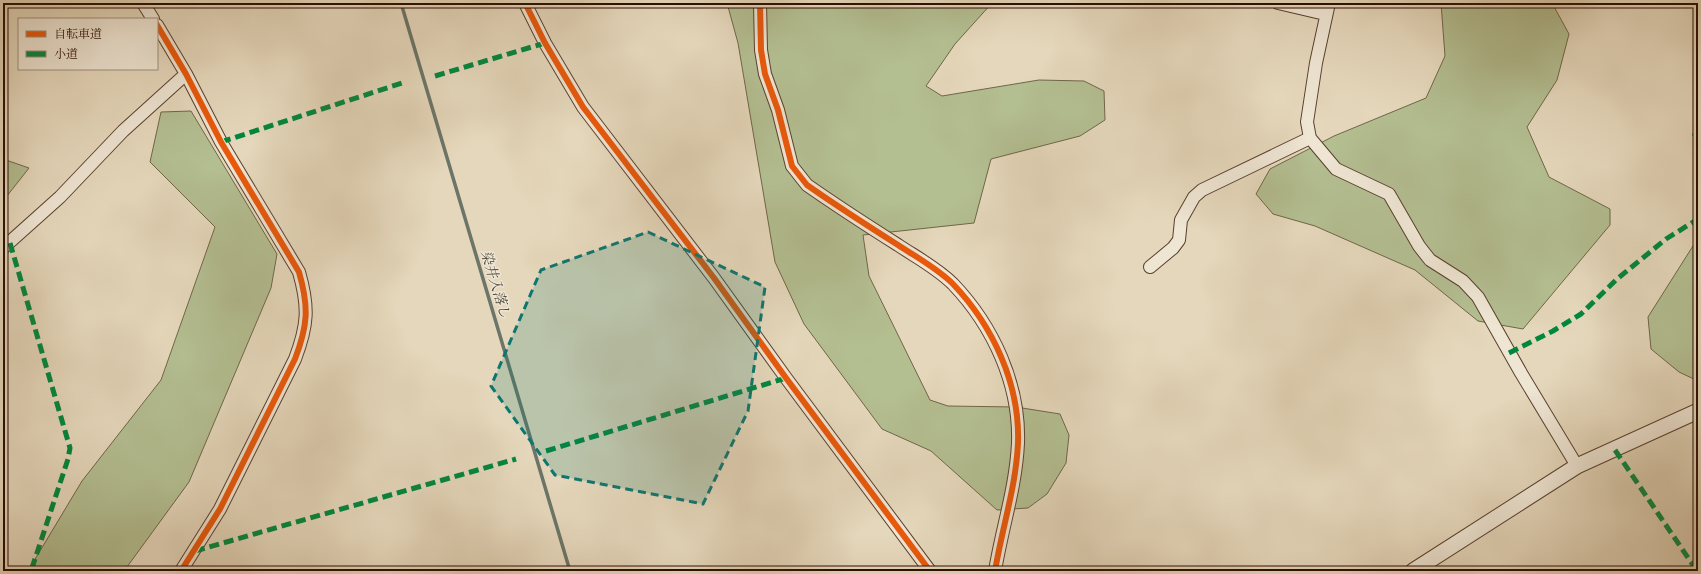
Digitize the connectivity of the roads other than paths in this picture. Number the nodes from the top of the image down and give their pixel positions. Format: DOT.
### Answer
graph roads {
  1 [pos="144,3"];
  2 [pos="525,3"];
  3 [pos="760,3"];
  4 [pos="1278,3"];
  5 [pos="1327,9"];
  6 [pos="152,18"];
  7 [pos="158,27"];
  8 [pos="186,74"];
  9 [pos="1310,138"];
  10 [pos="3,248"];
  11 [pos="1150,267"];
  12 [pos="1698,411"];
  13 [pos="1578,466"];
  14 [pos="181,571"];
  15 [pos="930,571"];
  16 [pos="995,571"];
  17 [pos="1413,571"];
  1 -- 6 [label="street"];
  2 -- 15 [label="street"];
  3 -- 16 [label="street"];
  4 -- 5 [label="street"];
  5 -- 9 [label="street"];
  7 -- 8 [label="street"];
  8 -- 10 [label="street"];
  8 -- 14 [label="street"];
  9 -- 11 [label="street"];
  9 -- 13 [label="street"];
  12 -- 13 [label="street"];
  13 -- 17 [label="street"];
}
